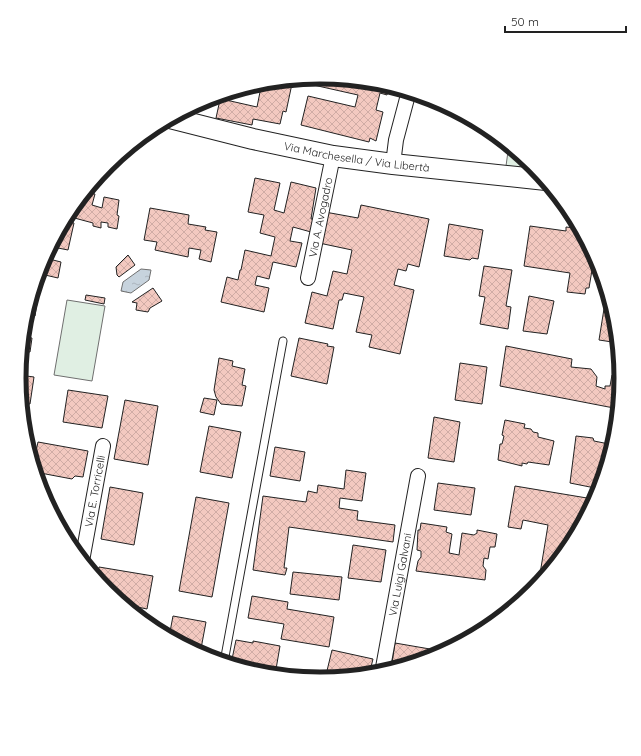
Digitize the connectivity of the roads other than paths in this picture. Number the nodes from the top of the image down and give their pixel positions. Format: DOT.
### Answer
graph roads {
  1 [pos="407,97"];
  2 [pos="178,120"];
  3 [pos="333,156"];
  4 [pos="393,164"];
  5 [pos="537,179"];
  6 [pos="308,278"];
  7 [pos="282,341"];
  8 [pos="103,446"];
  9 [pos="418,476"];
  10 [pos="84,552"];
  11 [pos="225,657"];
  12 [pos="383,666"];
  1 -- 4 [label="street"];
  2 -- 3 [label="street, Via Marchesella / Via Libertà"];
  3 -- 4 [label="street, Via Marchesella / Via Libertà"];
  3 -- 6 [label="street, Via A. Avogadro"];
  4 -- 5 [label="street, Via Marchesella / Via Libertà"];
  7 -- 11 [label="lane"];
  8 -- 10 [label="street, Via E. Torricelli"];
  9 -- 12 [label="street, Via Luigi Galvani"];
}
